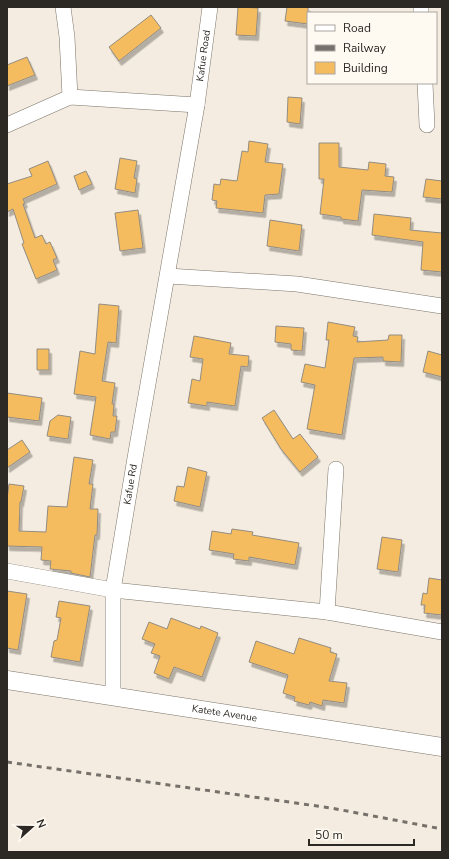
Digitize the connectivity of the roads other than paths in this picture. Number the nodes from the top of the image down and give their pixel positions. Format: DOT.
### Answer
graph roads {
  1 [pos="63,7"];
  2 [pos="210,7"];
  3 [pos="425,84"];
  4 [pos="70,98"];
  5 [pos="197,105"];
  6 [pos="7,124"];
  7 [pos="427,125"];
  8 [pos="168,276"];
  9 [pos="442,306"];
  10 [pos="336,469"];
  11 [pos="7,571"];
  12 [pos="113,590"];
  13 [pos="327,612"];
  14 [pos="442,632"];
  15 [pos="7,680"];
  16 [pos="112,696"];
  17 [pos="442,747"];
  1 -- 4 [label="street"];
  2 -- 5 [label="street, Kafue Road"];
  3 -- 7 [label="street"];
  4 -- 5 [label="street"];
  4 -- 6 [label="street"];
  5 -- 8 [label="street, Kafue Road"];
  8 -- 9 [label="street"];
  8 -- 12 [label="street, Kafue Rd"];
  10 -- 13 [label="street"];
  11 -- 12 [label="street"];
  12 -- 13 [label="street"];
  12 -- 16 [label="street, Kafue Rd"];
  13 -- 14 [label="street"];
  15 -- 16 [label="street, Katete Avenue"];
  16 -- 17 [label="street, Katete Avenue"];
}
